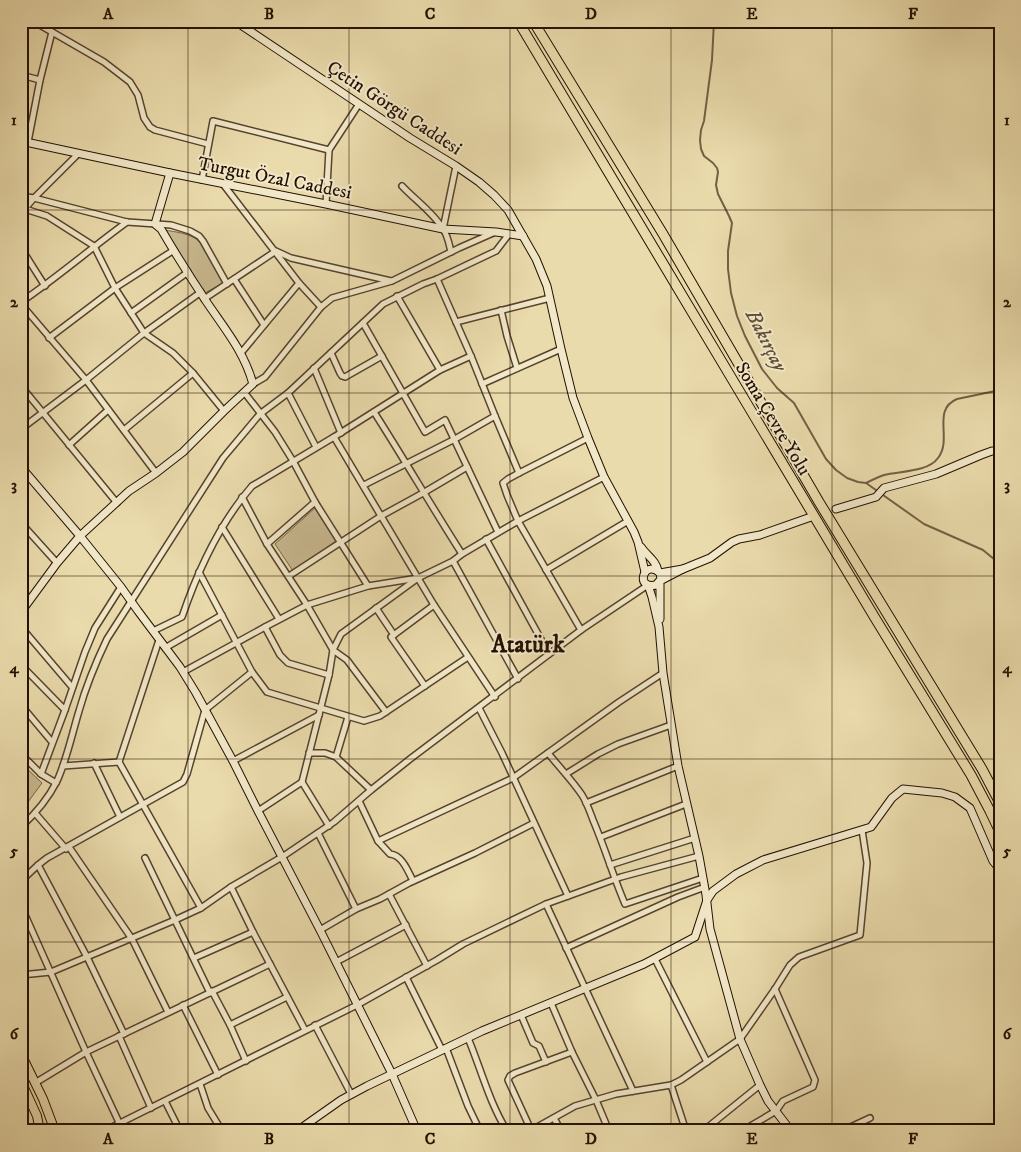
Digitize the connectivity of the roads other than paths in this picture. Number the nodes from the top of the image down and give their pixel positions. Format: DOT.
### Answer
graph roads {
  1 [pos="33,21"];
  2 [pos="235,21"];
  3 [pos="518,21"];
  4 [pos="533,21"];
  5 [pos="52,32"];
  6 [pos="21,75"];
  7 [pos="40,80"];
  8 [pos="359,104"];
  9 [pos="25,142"];
  10 [pos="208,144"];
  11 [pos="329,150"];
  12 [pos="78,154"];
  13 [pos="456,166"];
  14 [pos="170,173"];
  15 [pos="202,180"];
  16 [pos="223,184"];
  17 [pos="402,186"];
  18 [pos="21,196"];
  19 [pos="34,198"];
  20 [pos="326,204"];
  21 [pos="23,211"];
  22 [pos="127,222"];
  23 [pos="155,224"];
  24 [pos="443,229"];
  25 [pos="496,232"];
  26 [pos="509,234"];
  27 [pos="523,236"];
  28 [pos="94,246"];
  29 [pos="21,248"];
  30 [pos="174,250"];
  31 [pos="276,251"];
  32 [pos="451,252"];
  33 [pos="188,272"];
  34 [pos="234,279"];
  35 [pos="437,279"];
  36 [pos="392,281"];
  37 [pos="299,283"];
  38 [pos="227,284"];
  39 [pos="45,286"];
  40 [pos="115,288"];
  41 [pos="202,295"];
  42 [pos="397,296"];
  43 [pos="550,298"];
  44 [pos="21,303"];
  45 [pos="321,306"];
  46 [pos="501,310"];
  47 [pos="131,313"];
  48 [pos="456,322"];
  49 [pos="363,323"];
  50 [pos="264,325"];
  51 [pos="144,333"];
  52 [pos="49,338"];
  53 [pos="561,349"];
  54 [pos="241,353"];
  55 [pos="331,353"];
  56 [pos="382,356"];
  57 [pos="472,356"];
  58 [pos="314,368"];
  59 [pos="517,368"];
  60 [pos="440,370"];
  61 [pos="193,373"];
  62 [pos="86,380"];
  63 [pos="253,384"];
  64 [pos="482,384"];
  65 [pos="21,386"];
  66 [pos="244,392"];
  67 [pos="288,393"];
  68 [pos="403,393"];
  69 [pos="108,410"];
  70 [pos="224,411"];
  71 [pos="44,412"];
  72 [pos="374,412"];
  73 [pos="260,414"];
  74 [pos="494,416"];
  75 [pos="21,429"];
  76 [pos="124,430"];
  77 [pos="341,433"];
  78 [pos="334,437"];
  79 [pos="588,438"];
  80 [pos="455,440"];
  81 [pos="69,445"];
  82 [pos="316,447"];
  83 [pos="1000,451"];
  84 [pos="293,461"];
  85 [pos="406,464"];
  86 [pos="21,467"];
  87 [pos="466,467"];
  88 [pos="156,473"];
  89 [pos="519,473"];
  90 [pos="604,477"];
  91 [pos="364,485"];
  92 [pos="423,493"];
  93 [pos="242,497"];
  94 [pos="116,502"];
  95 [pos="315,502"];
  96 [pos="836,509"];
  97 [pos="381,516"];
  98 [pos="810,517"];
  99 [pos="518,521"];
  100 [pos="628,521"];
  101 [pos="21,523"];
  102 [pos="222,527"];
  103 [pos="498,532"];
  104 [pos="80,536"];
  105 [pos="486,539"];
  106 [pos="638,542"];
  107 [pos="341,543"];
  108 [pos="267,544"];
  109 [pos="462,554"];
  110 [pos="453,561"];
  111 [pos="56,563"];
  112 [pos="683,569"];
  113 [pos="546,570"];
  114 [pos="199,572"];
  115 [pos="645,572"];
  116 [pos="659,572"];
  117 [pos="288,576"];
  118 [pos="418,578"];
  119 [pos="660,581"];
  120 [pos="648,585"];
  121 [pos="368,586"];
  122 [pos="121,587"];
  123 [pos="131,602"];
  124 [pos="308,605"];
  125 [pos="434,605"];
  126 [pos="376,608"];
  127 [pos="21,612"];
  128 [pos="222,615"];
  129 [pos="279,619"];
  130 [pos="21,627"];
  131 [pos="265,627"];
  132 [pos="659,627"];
  133 [pos="581,630"];
  134 [pos="153,631"];
  135 [pos="394,635"];
  136 [pos="159,640"];
  137 [pos="237,642"];
  138 [pos="165,648"];
  139 [pos="333,650"];
  140 [pos="549,654"];
  141 [pos="468,657"];
  142 [pos="21,665"];
  143 [pos="183,672"];
  144 [pos="252,672"];
  145 [pos="663,673"];
  146 [pos="328,675"];
  147 [pos="518,679"];
  148 [pos="424,686"];
  149 [pos="72,687"];
  150 [pos="495,696"];
  151 [pos="21,705"];
  152 [pos="479,708"];
  153 [pos="65,710"];
  154 [pos="205,710"];
  155 [pos="319,712"];
  156 [pos="386,712"];
  157 [pos="348,717"];
  158 [pos="671,726"];
  159 [pos="52,742"];
  160 [pos="309,753"];
  161 [pos="548,753"];
  162 [pos="21,754"];
  163 [pos="336,756"];
  164 [pos="233,761"];
  165 [pos="120,762"];
  166 [pos="94,764"];
  167 [pos="63,766"];
  168 [pos="678,766"];
  169 [pos="41,774"];
  170 [pos="566,774"];
  171 [pos="513,778"];
  172 [pos="302,782"];
  173 [pos="56,783"];
  174 [pos="371,790"];
  175 [pos="359,801"];
  176 [pos="586,803"];
  177 [pos="1000,803"];
  178 [pos="686,804"];
  179 [pos="143,805"];
  180 [pos="258,811"];
  181 [pos="35,813"];
  182 [pos="120,818"];
  183 [pos="534,823"];
  184 [pos="329,826"];
  185 [pos="21,827"];
  186 [pos="862,830"];
  187 [pos="1000,832"];
  188 [pos="318,833"];
  189 [pos="600,838"];
  190 [pos="695,838"];
  191 [pos="378,842"];
  192 [pos="67,848"];
  193 [pos="700,856"];
  194 [pos="282,857"];
  195 [pos="146,858"];
  196 [pos="38,865"];
  197 [pos="610,865"];
  198 [pos="1000,867"];
  199 [pos="703,878"];
  200 [pos="21,880"];
  201 [pos="615,880"];
  202 [pos="413,881"];
  203 [pos="231,887"];
  204 [pos="705,887"];
  205 [pos="389,894"];
  206 [pos="568,896"];
  207 [pos="707,900"];
  208 [pos="546,904"];
  209 [pos="201,908"];
  210 [pos="21,909"];
  211 [pos="356,909"];
  212 [pos="175,920"];
  213 [pos="406,925"];
  214 [pos="320,930"];
  215 [pos="253,932"];
  216 [pos="132,939"];
  217 [pos="566,948"];
  218 [pos="87,957"];
  219 [pos="194,958"];
  220 [pos="655,959"];
  221 [pos="336,962"];
  222 [pos="270,964"];
  223 [pos="427,966"];
  224 [pos="51,972"];
  225 [pos="21,975"];
  226 [pos="406,977"];
  227 [pos="585,989"];
  228 [pos="775,989"];
  229 [pos="211,992"];
  230 [pos="287,997"];
  231 [pos="551,1003"];
  232 [pos="357,1005"];
  233 [pos="183,1006"];
  234 [pos="168,1012"];
  235 [pos="521,1015"];
  236 [pos="230,1025"];
  237 [pos="315,1025"];
  238 [pos="305,1030"];
  239 [pos="121,1035"];
  240 [pos="468,1038"];
  241 [pos="740,1039"];
  242 [pos="444,1049"];
  243 [pos="86,1052"];
  244 [pos="572,1052"];
  245 [pos="21,1054"];
  246 [pos="246,1061"];
  247 [pos="546,1062"];
  248 [pos="707,1062"];
  249 [pos="392,1074"];
  250 [pos="218,1075"];
  251 [pos="21,1081"];
  252 [pos="35,1083"];
  253 [pos="200,1084"];
  254 [pos="671,1084"];
  255 [pos="760,1085"];
  256 [pos="633,1091"];
  257 [pos="351,1094"];
  258 [pos="25,1099"];
  259 [pos="596,1100"];
  260 [pos="165,1101"];
  261 [pos="151,1108"];
  262 [pos="776,1111"];
  263 [pos="554,1118"];
  264 [pos="870,1118"];
  265 [pos="120,1123"];
  266 [pos="530,1130"];
  267 [pos="40,1131"];
  268 [pos="56,1131"];
  269 [pos="104,1131"];
  270 [pos="123,1131"];
  271 [pos="180,1131"];
  272 [pos="222,1131"];
  273 [pos="297,1131"];
  274 [pos="417,1131"];
  275 [pos="480,1131"];
  276 [pos="508,1131"];
  277 [pos="561,1131"];
  278 [pos="609,1131"];
  279 [pos="686,1131"];
  280 [pos="704,1131"];
  281 [pos="742,1131"];
  282 [pos="791,1131"];
  283 [pos="842,1131"];
  1 -- 5 [label="street"];
  2 -- 8 [label="street, Çetin Görgü Caddesi"];
  3 -- 187 [label="highway, Soma Çevre Yolu"];
  4 -- 177 [label="highway, Soma Çevre Yolu"];
  5 -- 7 [label="street"];
  5 -- 10 [label="street"];
  6 -- 7 [label="street"];
  7 -- 9 [label="street"];
  8 -- 11 [label="street"];
  8 -- 13 [label="street, Çetin Görgü Caddesi"];
  9 -- 12 [label="street, Turgut Özal Caddesi"];
  10 -- 11 [label="street"];
  10 -- 15 [label="street"];
  11 -- 20 [label="street"];
  12 -- 14 [label="street, Turgut Özal Caddesi"];
  12 -- 19 [label="street"];
  13 -- 24 [label="street"];
  13 -- 27 [label="street, Çetin Görgü Caddesi"];
  14 -- 15 [label="street, Turgut Özal Caddesi"];
  14 -- 23 [label="street"];
  15 -- 16 [label="street, Turgut Özal Caddesi"];
  16 -- 20 [label="street, Turgut Özal Caddesi"];
  16 -- 31 [label="street"];
  17 -- 24 [label="street"];
  18 -- 19 [label="street"];
  19 -- 21 [label="street"];
  19 -- 22 [label="street"];
  20 -- 24 [label="street, Turgut Özal Caddesi"];
  21 -- 28 [label="street"];
  22 -- 23 [label="street"];
  22 -- 28 [label="street"];
  23 -- 30 [label="street"];
  23 -- 38 [label="street"];
  24 -- 25 [label="street, Turgut Özal Caddesi"];
  24 -- 32 [label="street"];
  25 -- 26 [label="street, Turgut Özal Caddesi"];
  25 -- 32 [label="street"];
  26 -- 27 [label="street, Turgut Özal Caddesi"];
  26 -- 35 [label="street"];
  27 -- 43 [label="street, Çetin Görgü Caddesi"];
  28 -- 39 [label="street"];
  28 -- 40 [label="street"];
  29 -- 39 [label="street"];
  30 -- 33 [label="street"];
  30 -- 40 [label="street"];
  31 -- 34 [label="street"];
  31 -- 36 [label="street"];
  31 -- 37 [label="street"];
  32 -- 36 [label="street"];
  33 -- 41 [label="street"];
  33 -- 47 [label="street"];
  34 -- 38 [label="street"];
  34 -- 50 [label="street"];
  35 -- 42 [label="street"];
  35 -- 48 [label="street"];
  36 -- 45 [label="street"];
  37 -- 45 [label="street"];
  37 -- 50 [label="street"];
  38 -- 41 [label="street"];
  39 -- 44 [label="street"];
  40 -- 47 [label="street"];
  40 -- 52 [label="street"];
  41 -- 51 [label="street"];
  41 -- 54 [label="street"];
  42 -- 49 [label="street"];
  42 -- 60 [label="street"];
  43 -- 46 [label="street"];
  43 -- 53 [label="street, Çetin Görgü Caddesi"];
  44 -- 52 [label="street"];
  45 -- 63 [label="street"];
  46 -- 48 [label="street"];
  46 -- 59 [label="street"];
  47 -- 51 [label="street"];
  48 -- 57 [label="street"];
  49 -- 55 [label="street"];
  49 -- 56 [label="street"];
  50 -- 54 [label="street"];
  51 -- 61 [label="street"];
  51 -- 62 [label="street"];
  52 -- 62 [label="street"];
  53 -- 59 [label="street"];
  53 -- 79 [label="street, Çetin Görgü Caddesi"];
  54 -- 63 [label="street"];
  55 -- 56 [label="street"];
  55 -- 58 [label="street"];
  56 -- 68 [label="street"];
  57 -- 60 [label="street"];
  57 -- 64 [label="street"];
  58 -- 67 [label="street"];
  58 -- 77 [label="street"];
  59 -- 64 [label="street"];
  60 -- 68 [label="street"];
  61 -- 70 [label="street"];
  61 -- 76 [label="street"];
  62 -- 69 [label="street"];
  62 -- 71 [label="street"];
  63 -- 66 [label="street"];
  64 -- 74 [label="street"];
  65 -- 71 [label="street"];
  66 -- 70 [label="street"];
  66 -- 73 [label="street"];
  67 -- 73 [label="street"];
  67 -- 82 [label="street"];
  68 -- 72 [label="street"];
  68 -- 80 [label="street"];
  69 -- 76 [label="street"];
  69 -- 81 [label="street"];
  70 -- 88 [label="street"];
  71 -- 75 [label="street"];
  71 -- 81 [label="street"];
  72 -- 77 [label="street"];
  72 -- 85 [label="street"];
  73 -- 84 [label="street"];
  73 -- 123 [label="street"];
  74 -- 80 [label="street"];
  74 -- 89 [label="street"];
  76 -- 88 [label="street"];
  77 -- 78 [label="street"];
  78 -- 82 [label="street"];
  78 -- 91 [label="street"];
  79 -- 89 [label="street"];
  79 -- 90 [label="street, Çetin Görgü Caddesi"];
  80 -- 85 [label="street"];
  80 -- 87 [label="street"];
  81 -- 94 [label="street"];
  82 -- 84 [label="street"];
  83 -- 96 [label="street"];
  84 -- 93 [label="street"];
  84 -- 95 [label="street"];
  85 -- 91 [label="street"];
  85 -- 92 [label="street"];
  86 -- 104 [label="street"];
  87 -- 92 [label="street"];
  87 -- 103 [label="street"];
  88 -- 94 [label="street"];
  89 -- 99 [label="street"];
  90 -- 99 [label="street"];
  90 -- 100 [label="street, Çetin Görgü Caddesi"];
  91 -- 97 [label="street"];
  92 -- 97 [label="street"];
  92 -- 109 [label="street"];
  93 -- 102 [label="street"];
  93 -- 108 [label="street"];
  94 -- 104 [label="street"];
  95 -- 107 [label="street"];
  95 -- 108 [label="street"];
  97 -- 107 [label="street"];
  97 -- 118 [label="street"];
  98 -- 112 [label="street"];
  99 -- 103 [label="street"];
  99 -- 113 [label="street"];
  100 -- 106 [label="street, Çetin Görgü Caddesi"];
  100 -- 113 [label="street"];
  101 -- 111 [label="street"];
  102 -- 114 [label="street"];
  102 -- 129 [label="street"];
  103 -- 105 [label="street"];
  104 -- 111 [label="street"];
  104 -- 122 [label="street"];
  105 -- 109 [label="street"];
  105 -- 140 [label="street"];
  106 -- 115 [label="street"];
  106 -- 116 [label="street"];
  107 -- 117 [label="street"];
  107 -- 121 [label="street"];
  108 -- 117 [label="street"];
  109 -- 110 [label="street"];
  110 -- 118 [label="street"];
  110 -- 147 [label="street"];
  111 -- 127 [label="street"];
  112 -- 116 [label="street"];
  112 -- 119 [label="street"];
  113 -- 133 [label="street"];
  114 -- 128 [label="street"];
  114 -- 134 [label="street"];
  115 -- 116 [label="street"];
  115 -- 120 [label="street"];
  116 -- 119 [label="street"];
  117 -- 124 [label="street"];
  118 -- 121 [label="street"];
  118 -- 125 [label="street"];
  118 -- 126 [label="street"];
  119 -- 120 [label="street"];
  119 -- 132 [label="street"];
  120 -- 132 [label="street"];
  120 -- 133 [label="street"];
  121 -- 124 [label="street"];
  122 -- 123 [label="street"];
  122 -- 149 [label="street"];
  123 -- 134 [label="street"];
  123 -- 167 [label="street"];
  124 -- 129 [label="street"];
  124 -- 139 [label="street"];
  125 -- 135 [label="street"];
  125 -- 141 [label="street"];
  126 -- 135 [label="street"];
  126 -- 139 [label="street"];
  128 -- 137 [label="street"];
  128 -- 138 [label="street"];
  129 -- 131 [label="street"];
  130 -- 149 [label="street"];
  131 -- 137 [label="street"];
  131 -- 146 [label="street"];
  132 -- 145 [label="street"];
  133 -- 140 [label="street"];
  134 -- 136 [label="street"];
  135 -- 148 [label="street"];
  136 -- 138 [label="street"];
  136 -- 165 [label="street"];
  137 -- 143 [label="street"];
  137 -- 144 [label="street"];
  138 -- 143 [label="street"];
  139 -- 146 [label="street"];
  139 -- 156 [label="street"];
  140 -- 147 [label="street"];
  141 -- 148 [label="street"];
  141 -- 150 [label="street"];
  142 -- 153 [label="street"];
  143 -- 154 [label="street"];
  144 -- 154 [label="street"];
  144 -- 155 [label="street"];
  145 -- 158 [label="street"];
  145 -- 161 [label="street"];
  146 -- 155 [label="street"];
  147 -- 150 [label="street"];
  148 -- 156 [label="street"];
  149 -- 153 [label="street"];
  150 -- 152 [label="street"];
  151 -- 159 [label="street"];
  152 -- 171 [label="street"];
  152 -- 174 [label="street"];
  153 -- 159 [label="street"];
  154 -- 164 [label="street"];
  154 -- 179 [label="street"];
  155 -- 157 [label="street"];
  155 -- 160 [label="street"];
  155 -- 164 [label="street"];
  156 -- 157 [label="street"];
  157 -- 163 [label="street"];
  158 -- 168 [label="street"];
  158 -- 170 [label="street"];
  159 -- 169 [label="street"];
  160 -- 163 [label="street"];
  160 -- 172 [label="street"];
  161 -- 170 [label="street"];
  161 -- 171 [label="street"];
  162 -- 169 [label="street"];
  163 -- 174 [label="street"];
  164 -- 180 [label="street"];
  165 -- 166 [label="street"];
  165 -- 179 [label="street"];
  166 -- 167 [label="street"];
  166 -- 182 [label="street"];
  167 -- 173 [label="street"];
  168 -- 176 [label="street"];
  168 -- 178 [label="street"];
  169 -- 173 [label="street"];
  170 -- 176 [label="street"];
  171 -- 183 [label="street"];
  171 -- 191 [label="street"];
  172 -- 180 [label="street"];
  172 -- 184 [label="street"];
  173 -- 181 [label="street"];
  174 -- 175 [label="street"];
  175 -- 184 [label="street"];
  175 -- 191 [label="street"];
  176 -- 189 [label="street"];
  178 -- 189 [label="street"];
  178 -- 190 [label="street"];
  179 -- 182 [label="street"];
  179 -- 209 [label="street"];
  180 -- 194 [label="street"];
  181 -- 185 [label="street"];
  181 -- 192 [label="street"];
  182 -- 192 [label="street"];
  183 -- 202 [label="street"];
  183 -- 206 [label="street"];
  184 -- 188 [label="street"];
  186 -- 198 [label="street"];
  186 -- 207 [label="street"];
  186 -- 228 [label="street"];
  188 -- 194 [label="street"];
  188 -- 211 [label="street"];
  189 -- 197 [label="street"];
  190 -- 193 [label="street"];
  190 -- 197 [label="street"];
  191 -- 202 [label="street"];
  192 -- 196 [label="street"];
  192 -- 216 [label="street"];
  193 -- 199 [label="street"];
  193 -- 201 [label="street"];
  194 -- 203 [label="street"];
  194 -- 214 [label="street"];
  195 -- 212 [label="street"];
  196 -- 200 [label="street"];
  196 -- 218 [label="street"];
  197 -- 201 [label="street"];
  199 -- 201 [label="street"];
  199 -- 204 [label="street"];
  201 -- 206 [label="street"];
  202 -- 205 [label="street"];
  203 -- 209 [label="street"];
  203 -- 215 [label="street"];
  204 -- 207 [label="street"];
  204 -- 217 [label="street"];
  205 -- 211 [label="street"];
  205 -- 213 [label="street"];
  206 -- 208 [label="street"];
  207 -- 220 [label="street"];
  207 -- 241 [label="street"];
  208 -- 217 [label="street"];
  208 -- 223 [label="street"];
  209 -- 212 [label="street"];
  210 -- 224 [label="street"];
  211 -- 214 [label="street"];
  212 -- 216 [label="street"];
  212 -- 219 [label="street"];
  213 -- 221 [label="street"];
  213 -- 223 [label="street"];
  214 -- 221 [label="street"];
  215 -- 219 [label="street"];
  215 -- 222 [label="street"];
  216 -- 218 [label="street"];
  216 -- 234 [label="street"];
  217 -- 227 [label="street"];
  218 -- 224 [label="street"];
  218 -- 239 [label="street"];
  219 -- 229 [label="street"];
  220 -- 227 [label="street"];
  220 -- 248 [label="street"];
  221 -- 232 [label="street"];
  222 -- 229 [label="street"];
  222 -- 230 [label="street"];
  223 -- 226 [label="street"];
  224 -- 225 [label="street"];
  224 -- 243 [label="street"];
  226 -- 232 [label="street"];
  226 -- 242 [label="street"];
  227 -- 231 [label="street"];
  227 -- 256 [label="street"];
  228 -- 241 [label="street"];
  228 -- 262 [label="street"];
  229 -- 233 [label="street"];
  229 -- 236 [label="street"];
  230 -- 236 [label="street"];
  230 -- 238 [label="street"];
  231 -- 235 [label="street"];
  231 -- 244 [label="street"];
  232 -- 237 [label="street"];
  232 -- 249 [label="street"];
  233 -- 234 [label="street"];
  233 -- 250 [label="street"];
  234 -- 239 [label="street"];
  235 -- 240 [label="street"];
  235 -- 247 [label="street"];
  236 -- 246 [label="street"];
  237 -- 238 [label="street"];
  237 -- 257 [label="street"];
  238 -- 246 [label="street"];
  239 -- 243 [label="street"];
  239 -- 261 [label="street"];
  240 -- 242 [label="street"];
  240 -- 276 [label="street"];
  241 -- 248 [label="street"];
  241 -- 255 [label="street"];
  242 -- 249 [label="street"];
  242 -- 275 [label="street"];
  243 -- 252 [label="street"];
  243 -- 265 [label="street"];
  244 -- 247 [label="street"];
  244 -- 259 [label="street"];
  245 -- 252 [label="main road"];
  246 -- 250 [label="street"];
  247 -- 266 [label="street"];
  248 -- 254 [label="street"];
  249 -- 257 [label="street"];
  249 -- 274 [label="street"];
  250 -- 253 [label="street"];
  251 -- 258 [label="main road"];
  252 -- 268 [label="main road"];
  253 -- 260 [label="street"];
  253 -- 272 [label="street"];
  254 -- 256 [label="street"];
  254 -- 279 [label="street"];
  255 -- 262 [label="street"];
  255 -- 280 [label="street"];
  256 -- 259 [label="street"];
  257 -- 273 [label="street"];
  258 -- 267 [label="main road"];
  259 -- 263 [label="street"];
  259 -- 278 [label="street"];
  260 -- 261 [label="street"];
  260 -- 271 [label="street"];
  261 -- 265 [label="street"];
  262 -- 281 [label="street"];
  262 -- 282 [label="street"];
  263 -- 266 [label="street"];
  263 -- 277 [label="street"];
  264 -- 283 [label="street"];
  265 -- 269 [label="street"];
  265 -- 270 [label="street"];
}
